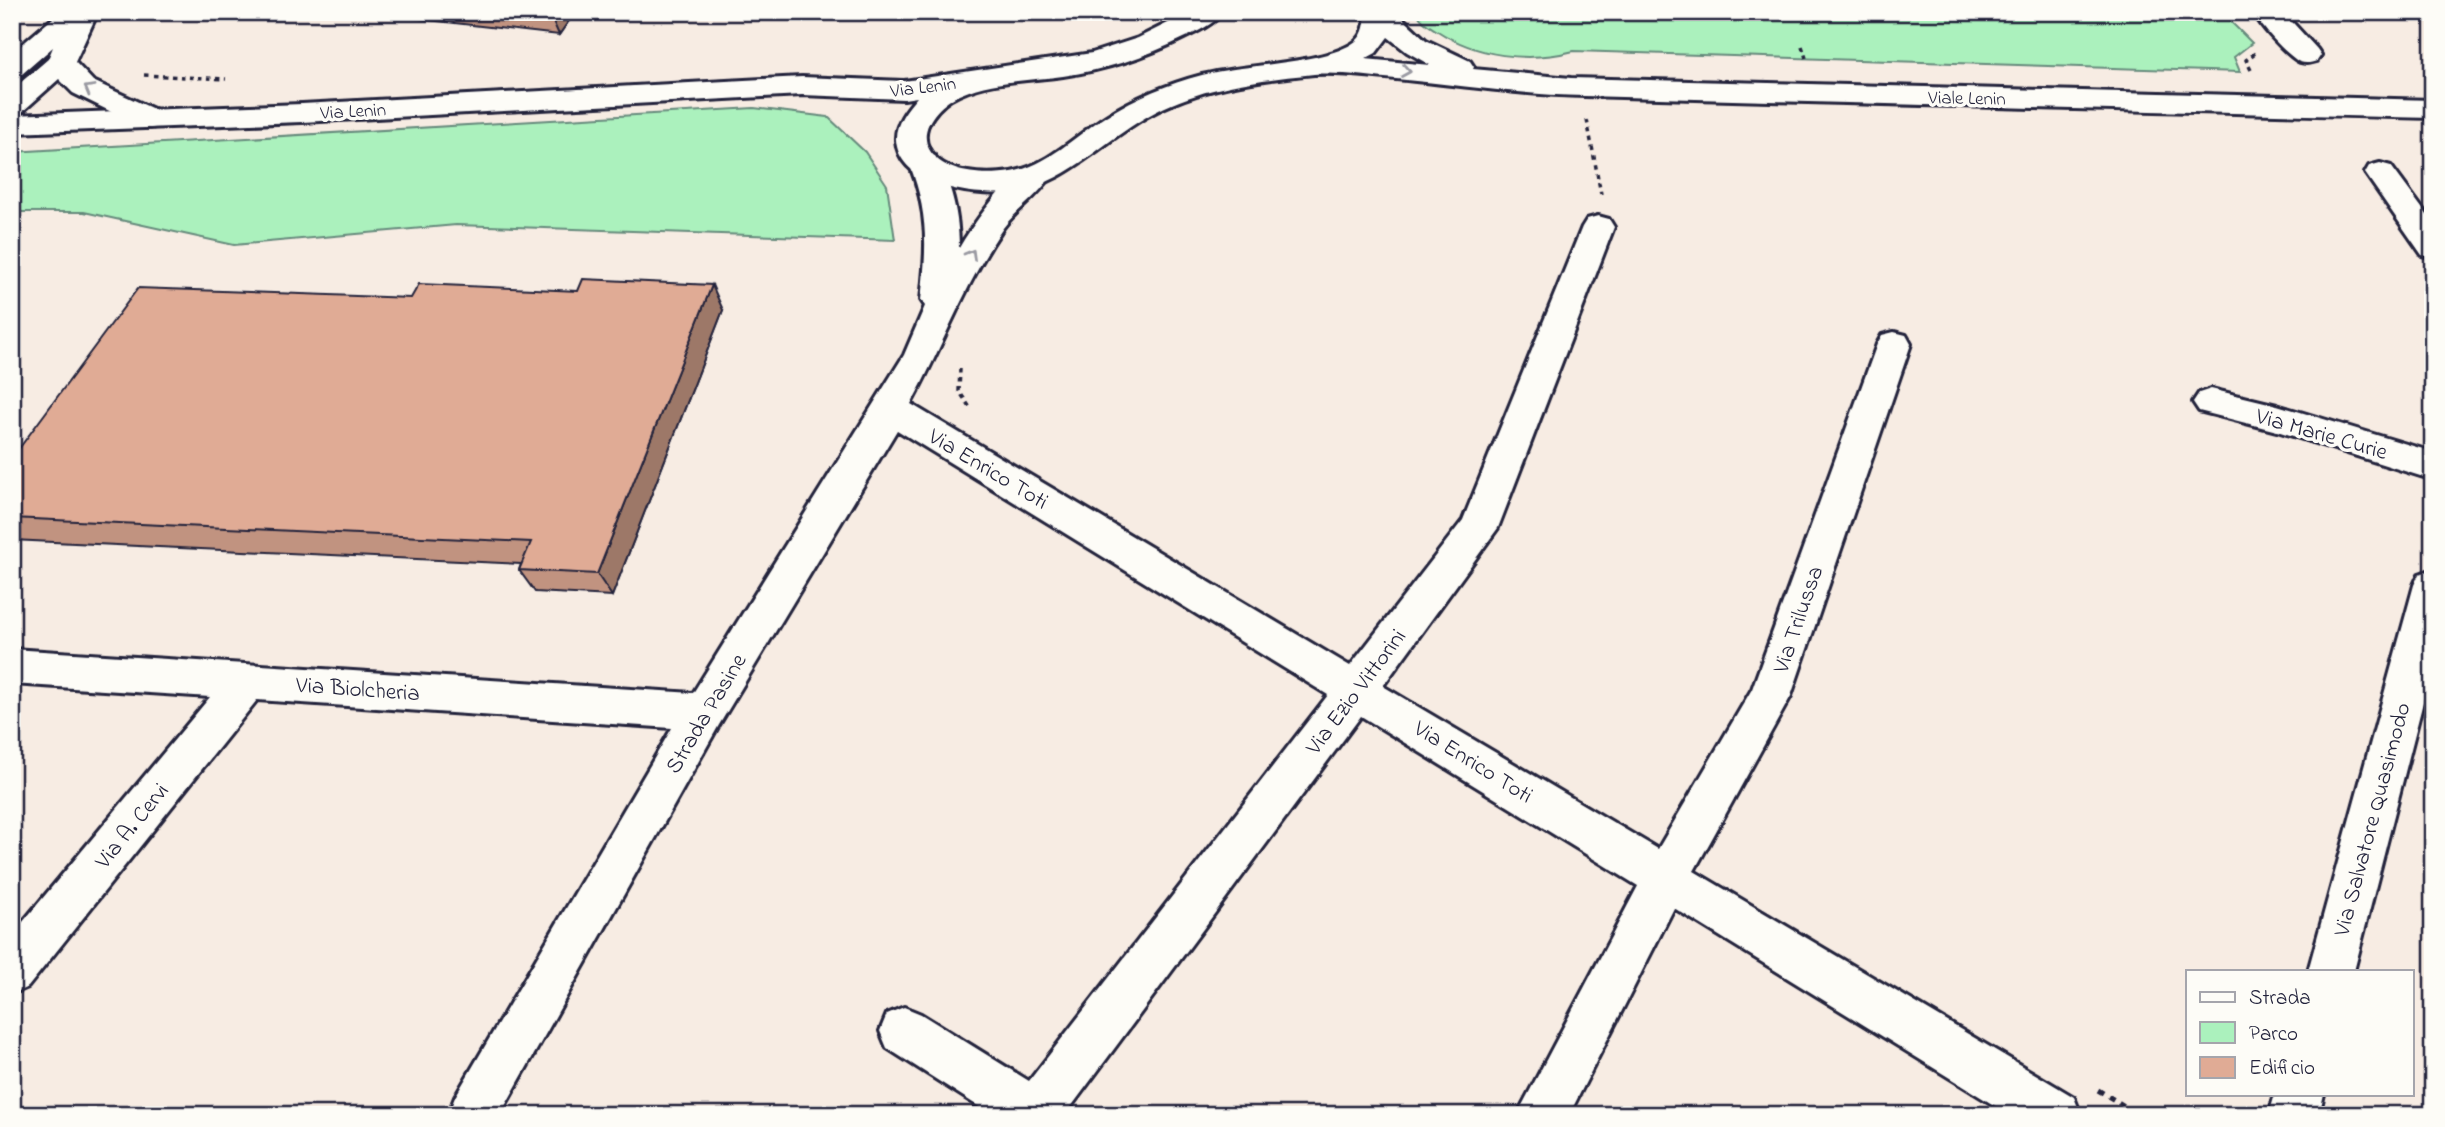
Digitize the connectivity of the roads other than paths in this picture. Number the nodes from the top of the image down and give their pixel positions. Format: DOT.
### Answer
graph roads {
  1 [pos="77,12"];
  2 [pos="84,12"];
  3 [pos="1209,12"];
  4 [pos="1381,12"];
  5 [pos="2269,12"];
  6 [pos="2307,55"];
  7 [pos="60,63"];
  8 [pos="1313,65"];
  9 [pos="13,69"];
  10 [pos="985,77"];
  11 [pos="1502,81"];
  12 [pos="693,94"];
  13 [pos="12,106"];
  14 [pos="2433,109"];
  15 [pos="150,119"];
  16 [pos="12,124"];
  17 [pos="918,155"];
  18 [pos="2380,173"];
  19 [pos="1035,177"];
  20 [pos="1598,227"];
  21 [pos="2433,247"];
  22 [pos="937,313"];
  23 [pos="1894,344"];
  24 [pos="2211,402"];
  25 [pos="891,409"];
  26 [pos="2433,466"];
  27 [pos="2433,585"];
  28 [pos="12,666"];
  29 [pos="249,680"];
  30 [pos="1357,689"];
  31 [pos="704,712"];
  32 [pos="1665,879"];
  33 [pos="2331,970"];
  34 [pos="12,971"];
  35 [pos="904,1031"];
  36 [pos="2299,1096"];
  37 [pos="1037,1114"];
  38 [pos="473,1115"];
  39 [pos="1542,1115"];
  40 [pos="2056,1115"];
  41 [pos="2294,1115"];
  1 -- 9 [label="street"];
  2 -- 7 [label="street"];
  3 -- 10 [label="street"];
  4 -- 8 [label="street"];
  4 -- 11 [label="street"];
  5 -- 6 [label="street"];
  7 -- 13 [label="street"];
  15 -- 7 [label="street, one-way"];
  8 -- 11 [label="street, Viale Lenin, one-way"];
  8 -- 19 [label="street"];
  10 -- 12 [label="street, Via Lenin"];
  10 -- 17 [label="street"];
  11 -- 14 [label="street, Viale Lenin"];
  12 -- 15 [label="street, Via Lenin"];
  12 -- 17 [label="street, Via Lenin"];
  15 -- 16 [label="street, Via Lenin"];
  17 -- 19 [label="street"];
  17 -- 22 [label="street"];
  18 -- 21 [label="street"];
  22 -- 19 [label="street, one-way"];
  20 -- 30 [label="street, Via Ezio Vittorini"];
  22 -- 25 [label="street, Strada Pasine"];
  23 -- 32 [label="street, Via Trilussa"];
  24 -- 26 [label="street, Via Marie Curie"];
  25 -- 30 [label="street, Via Enrico Toti"];
  25 -- 31 [label="street, Strada Pasine"];
  27 -- 33 [label="street, Via Salvatore Quasimodo"];
  28 -- 29 [label="street, Via Biolcheria"];
  29 -- 31 [label="street, Via Biolcheria"];
  29 -- 34 [label="street, Via A. Cervi"];
  30 -- 32 [label="street, Via Enrico Toti"];
  30 -- 37 [label="street, Via Ezio Vittorini"];
  31 -- 38 [label="street, Strada Pasine"];
  32 -- 39 [label="street, Via Trilussa"];
  32 -- 40 [label="street, Via Enrico Toti"];
  35 -- 37 [label="street"];
  36 -- 41 [label="street"];
}
